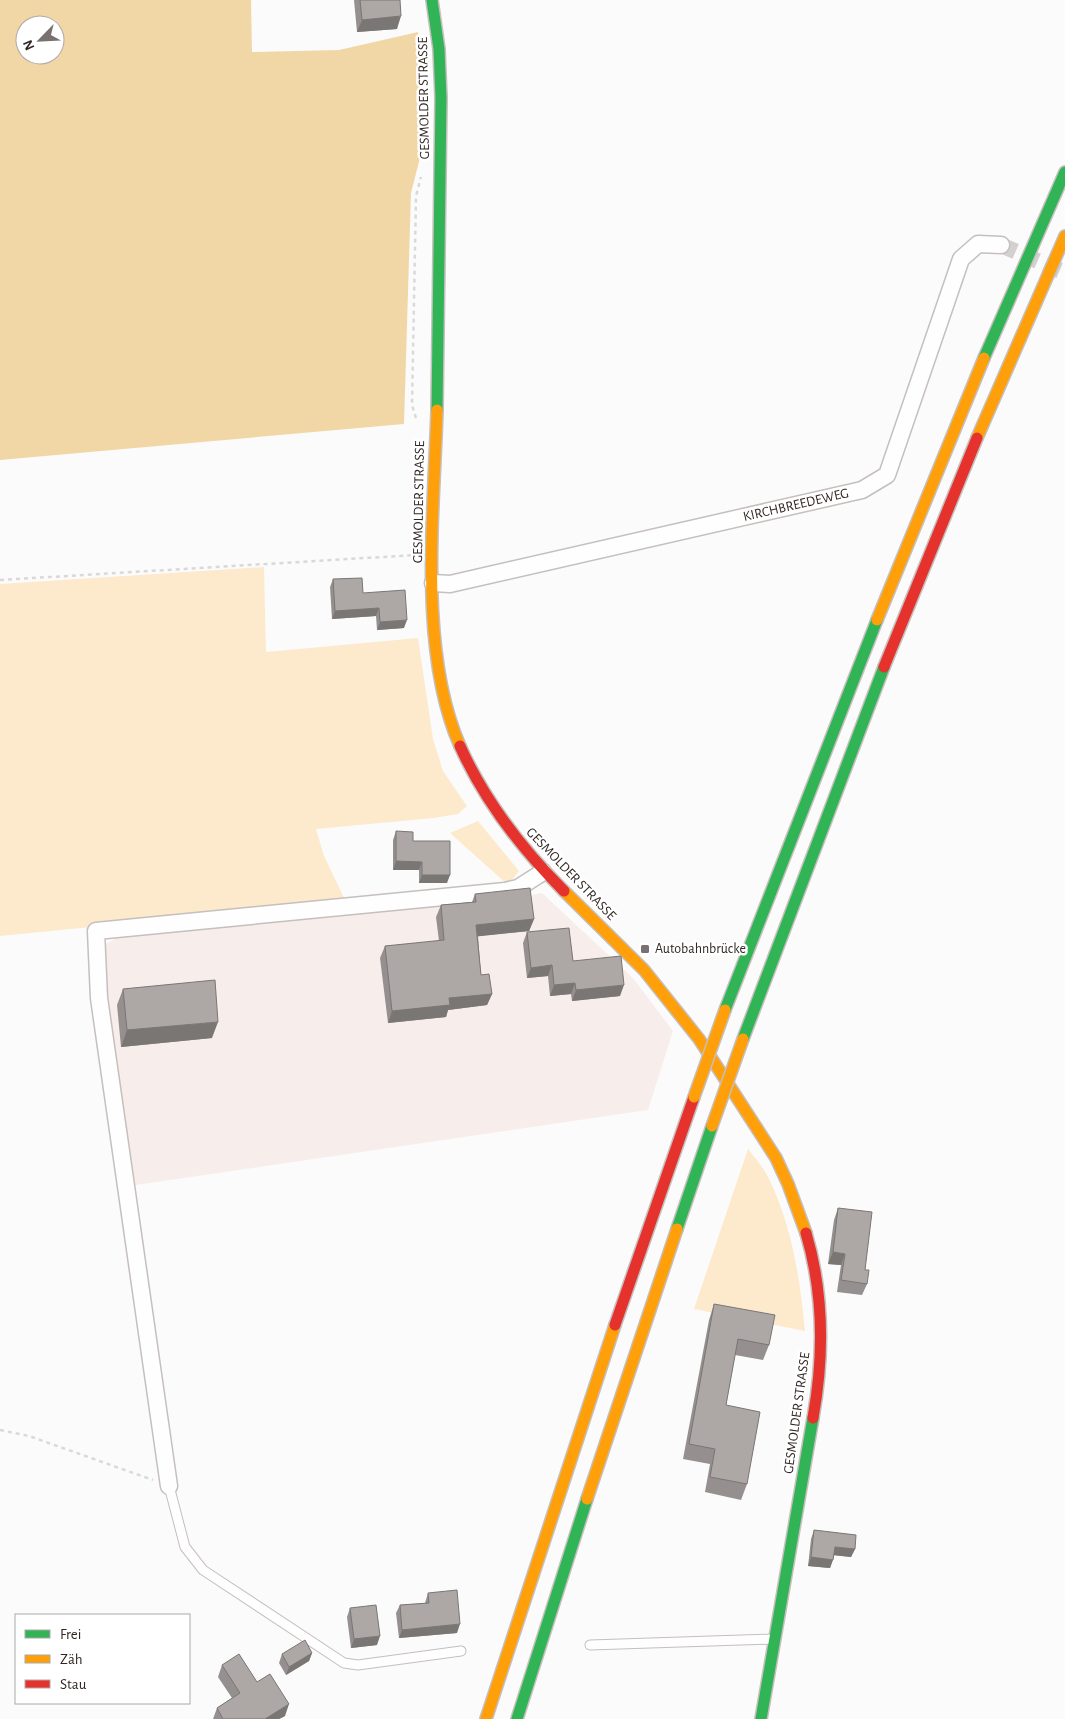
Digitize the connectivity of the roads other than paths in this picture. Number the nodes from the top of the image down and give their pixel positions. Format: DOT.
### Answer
graph roads {
  1 [pos="432,0"];
  2 [pos="1065,172"];
  3 [pos="1065,236"];
  4 [pos="1001,245"];
  5 [pos="432,583"];
  6 [pos="543,872"];
  7 [pos="169,1486"];
  8 [pos="774,1639"];
  9 [pos="590,1645"];
  10 [pos="461,1651"];
  11 [pos="486,1719"];
  12 [pos="517,1719"];
  13 [pos="760,1719"];
  1 -- 5 [label="main road, GESMOLDER STRASSE"];
  2 -- 11 [label="main road, bridge"];
  3 -- 12 [label="main road, bridge"];
  4 -- 5 [label="street, KIRCHBREEDEWEG"];
  5 -- 6 [label="main road, GESMOLDER STRASSE"];
  6 -- 7 [label="street"];
  6 -- 8 [label="main road, GESMOLDER STRASSE"];
  7 -- 10 [label="lane"];
  8 -- 9 [label="lane"];
  8 -- 13 [label="main road, GESMOLDER STRASSE"];
}
